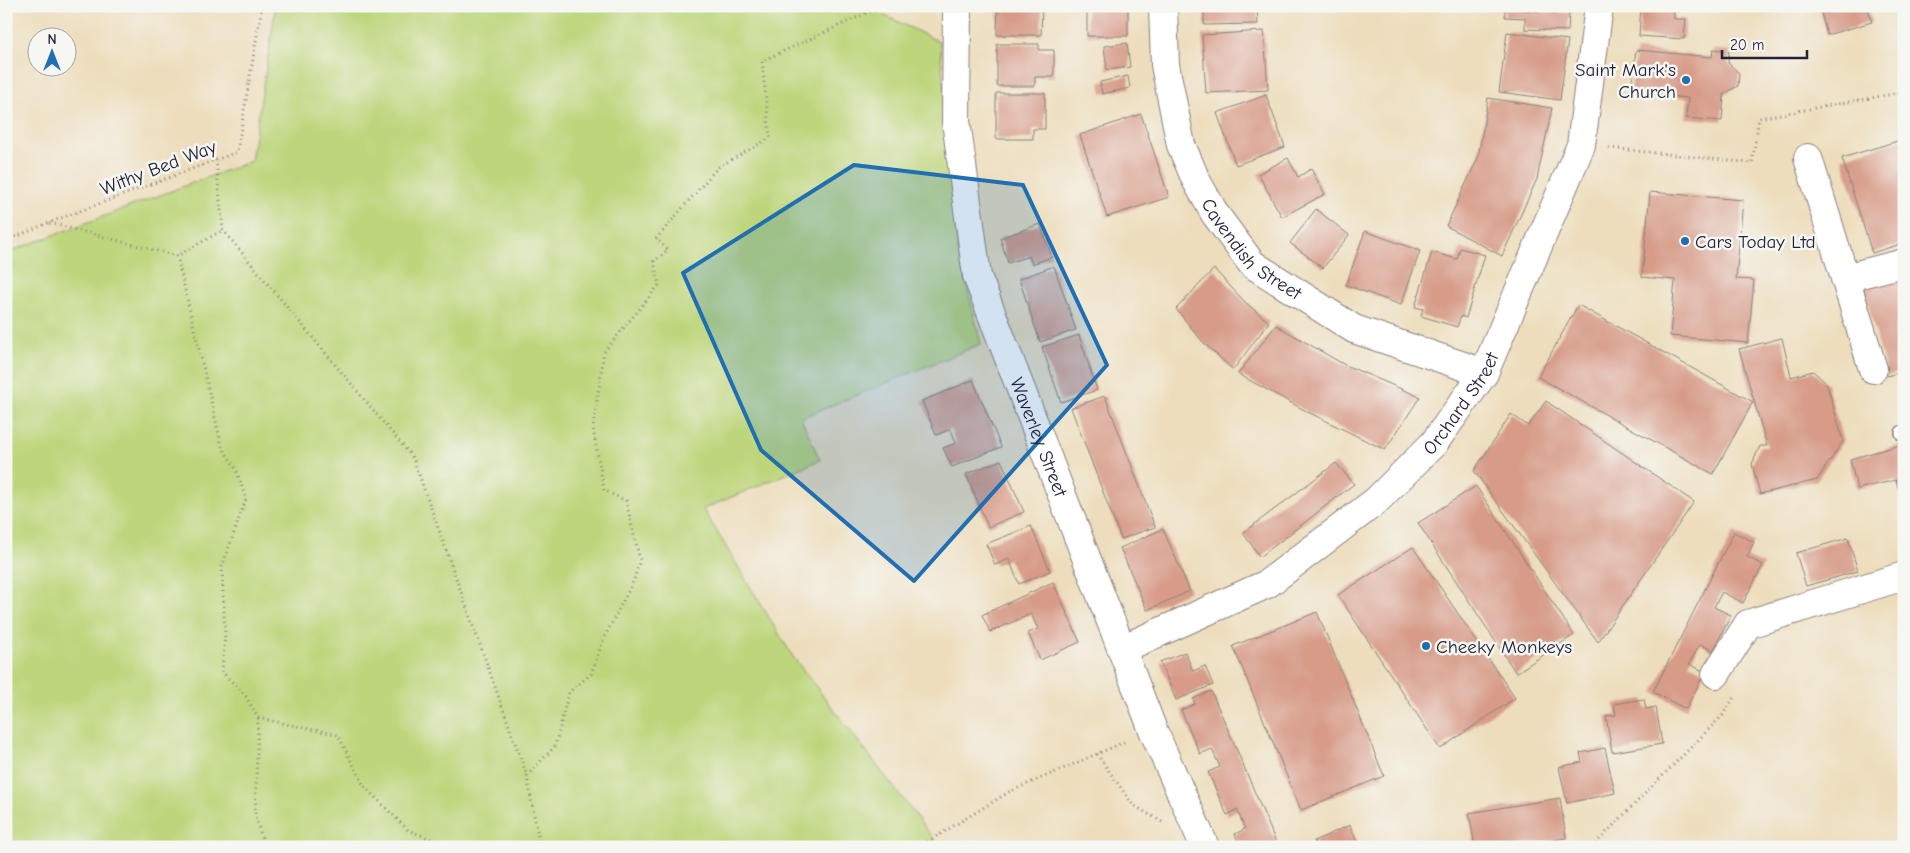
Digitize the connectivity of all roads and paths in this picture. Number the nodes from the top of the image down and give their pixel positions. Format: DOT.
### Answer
graph roads {
  1 [pos="262,6"];
  2 [pos="882,6"];
  3 [pos="957,6"];
  4 [pos="1163,6"];
  5 [pos="1600,6"];
  6 [pos="1904,92"];
  7 [pos="1581,145"];
  8 [pos="1808,158"];
  9 [pos="216,160"];
  10 [pos="48,223"];
  11 [pos="223,230"];
  12 [pos="6,241"];
  13 [pos="177,256"];
  14 [pos="1904,263"];
  15 [pos="1845,278"];
  16 [pos="1873,369"];
  17 [pos="1484,373"];
  18 [pos="1904,576"];
  19 [pos="1122,649"];
  20 [pos="1716,674"];
  21 [pos="1739,690"];
  22 [pos="258,718"];
  23 [pos="527,776"];
  24 [pos="1190,813"];
  25 [pos="265,847"];
  26 [pos="451,847"];
  27 [pos="540,847"];
  28 [pos="919,847"];
  29 [pos="1205,847"];
  30 [pos="1592,847"];
  1 -- 9 [label="path, Withy Bed Way"];
  2 -- 23 [label="path"];
  3 -- 19 [label="street, Waverley Street"];
  4 -- 17 [label="street, Cavendish Street"];
  5 -- 7 [label="street, Orchard Street"];
  6 -- 7 [label="path"];
  7 -- 17 [label="street, Orchard Street"];
  8 -- 15 [label="street"];
  9 -- 10 [label="path, Withy Bed Way"];
  9 -- 11 [label="path"];
  10 -- 12 [label="path, Withy Bed Way"];
  10 -- 13 [label="path"];
  11 -- 13 [label="path"];
  11 -- 23 [label="path"];
  13 -- 22 [label="path"];
  14 -- 15 [label="street"];
  15 -- 16 [label="street"];
  17 -- 19 [label="street, Orchard Street"];
  18 -- 20 [label="street"];
  19 -- 24 [label="street, Waverley Street"];
  21 -- 30 [label="path"];
  22 -- 25 [label="path"];
  22 -- 26 [label="path"];
  23 -- 27 [label="path"];
  24 -- 28 [label="path"];
  24 -- 29 [label="street, Waverley Street"];
}
